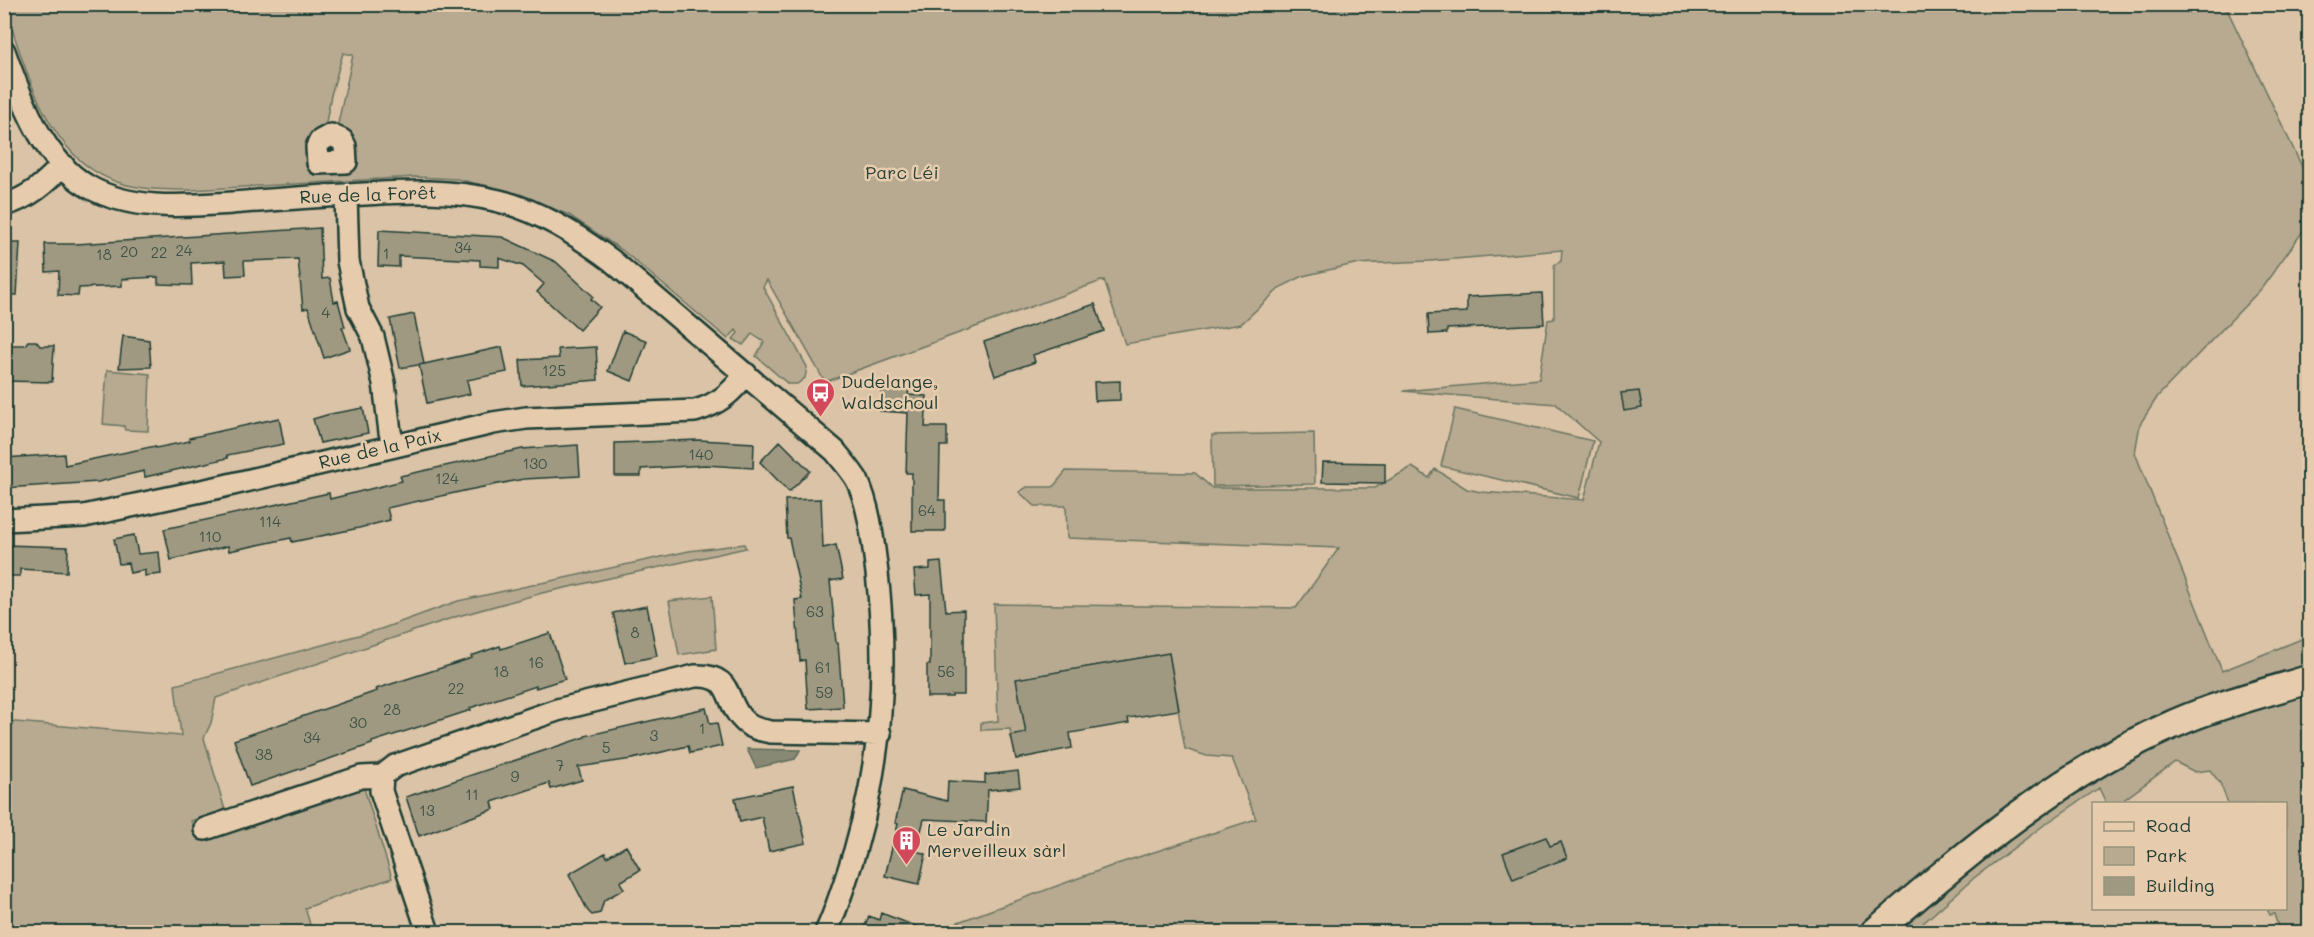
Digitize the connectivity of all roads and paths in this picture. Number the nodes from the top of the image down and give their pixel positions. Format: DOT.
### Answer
graph roads {
  1 [pos="4,51"];
  2 [pos="63,165"];
  3 [pos="346,195"];
  4 [pos="4,206"];
  5 [pos="746,374"];
  6 [pos="394,446"];
  7 [pos="4,520"];
  8 [pos="2310,679"];
  9 [pos="880,734"];
  10 [pos="382,776"];
  11 [pos="205,829"];
  12 [pos="428,933"];
  13 [pos="826,933"];
  14 [pos="1875,933"];
  1 -- 2 [label="street, Rue de la Forêt"];
  2 -- 3 [label="street, Rue de la Forêt"];
  2 -- 4 [label="street"];
  3 -- 5 [label="street, Rue de la Forêt"];
  3 -- 6 [label="street"];
  5 -- 6 [label="street, Rue de la Paix"];
  5 -- 9 [label="street, Rue de la Forêt"];
  6 -- 7 [label="street, Rue de la Paix"];
  8 -- 14 [label="main road"];
  9 -- 10 [label="street"];
  9 -- 13 [label="street, Rue de la Forêt"];
  10 -- 11 [label="street"];
  10 -- 12 [label="street"];
}
